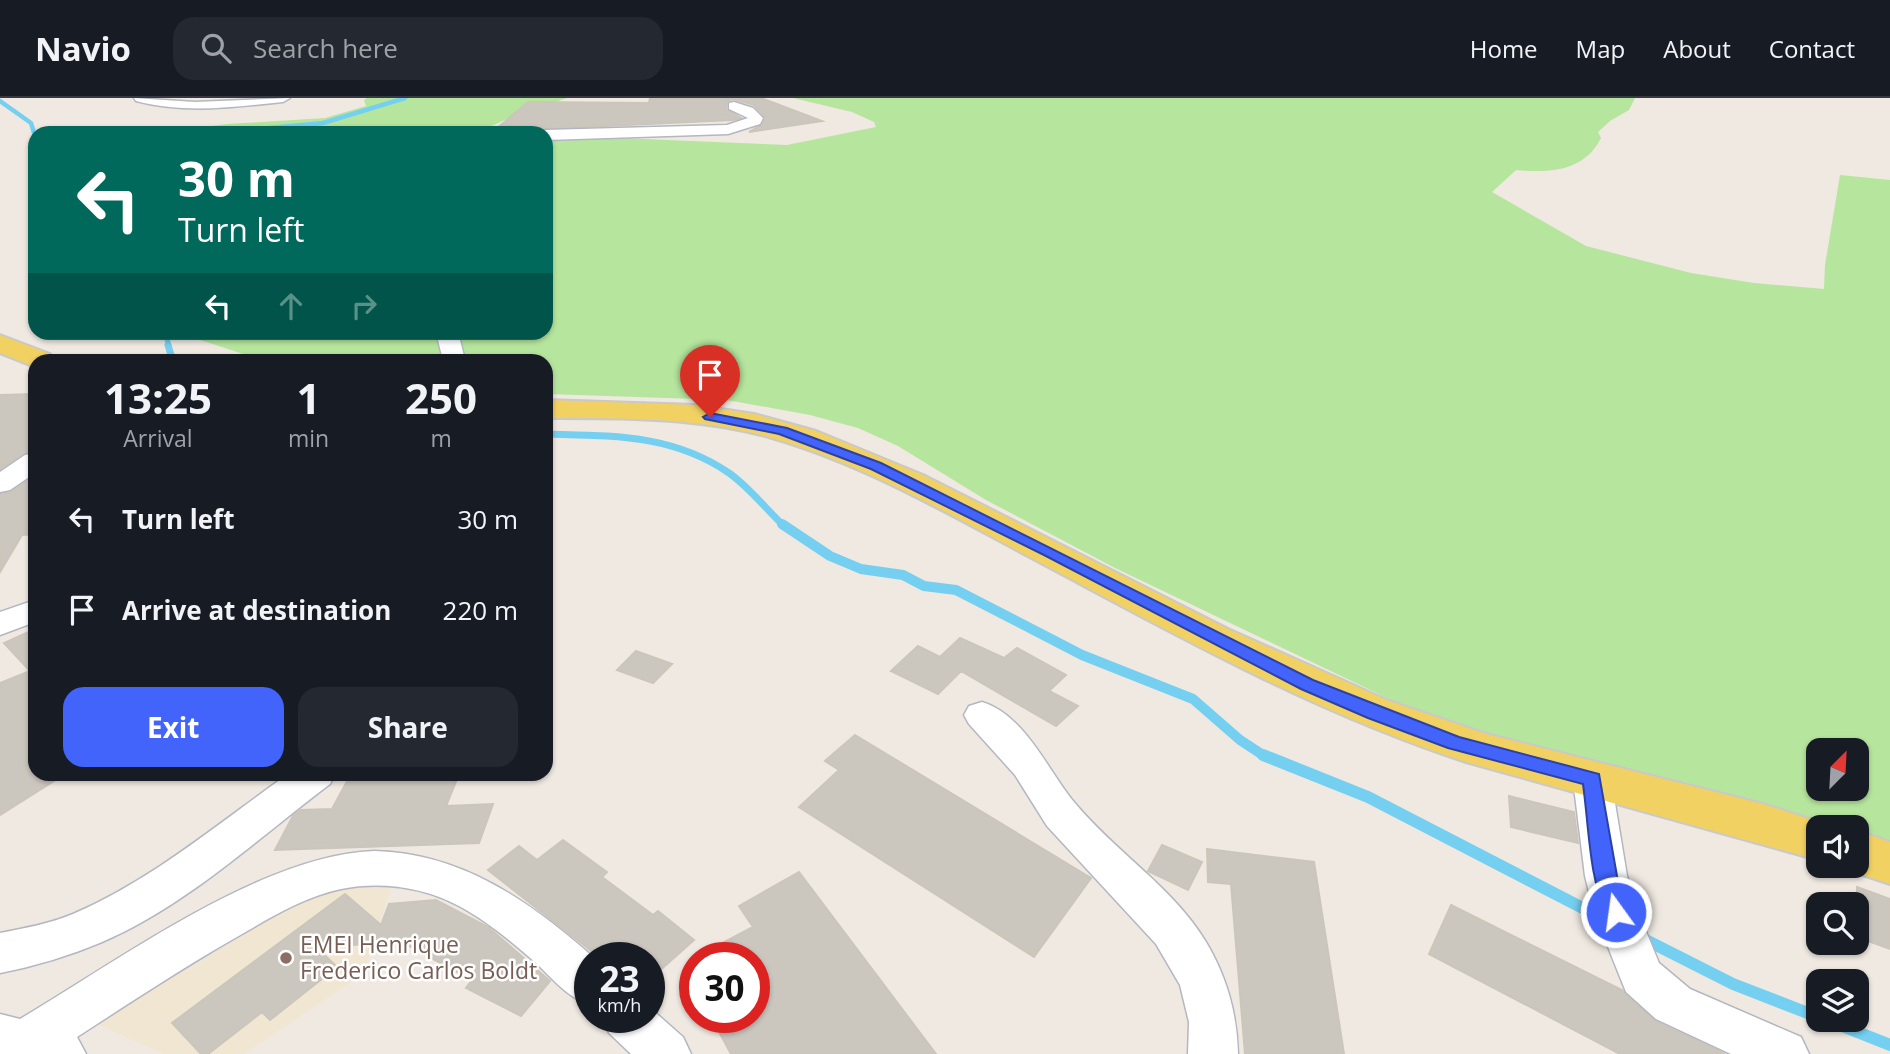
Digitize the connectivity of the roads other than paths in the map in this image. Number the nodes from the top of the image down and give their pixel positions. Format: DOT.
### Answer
graph roads {
  1 [pos="141,98"];
  2 [pos="282,98"];
  3 [pos="727,105"];
  4 [pos="553,135"];
  5 [pos="0,343"];
  6 [pos="28,355"];
  7 [pos="553,409"];
  8 [pos="28,466"];
  9 [pos="0,484"];
  10 [pos="28,613"];
  11 [pos="0,624"];
  12 [pos="982,715"];
  13 [pos="1592,779"];
  14 [pos="306,781"];
  15 [pos="1806,837"];
  16 [pos="1869,856"];
  17 [pos="1890,863"];
  18 [pos="0,953"];
  19 [pos="574,970"];
  20 [pos="645,1033"];
  21 [pos="29,1045"];
  22 [pos="666,1054"];
  23 [pos="1213,1054"];
  24 [pos="1784,1054"];
  1 -- 2 [label="street"];
  3 -- 4 [label="street"];
  5 -- 6 [label="main road"];
  7 -- 13 [label="main road"];
  8 -- 9 [label="street"];
  10 -- 11 [label="street"];
  12 -- 23 [label="street"];
  13 -- 15 [label="main road"];
  13 -- 24 [label="street"];
  14 -- 18 [label="street"];
  16 -- 17 [label="main road"];
  19 -- 21 [label="street"];
  20 -- 22 [label="street"];
}
